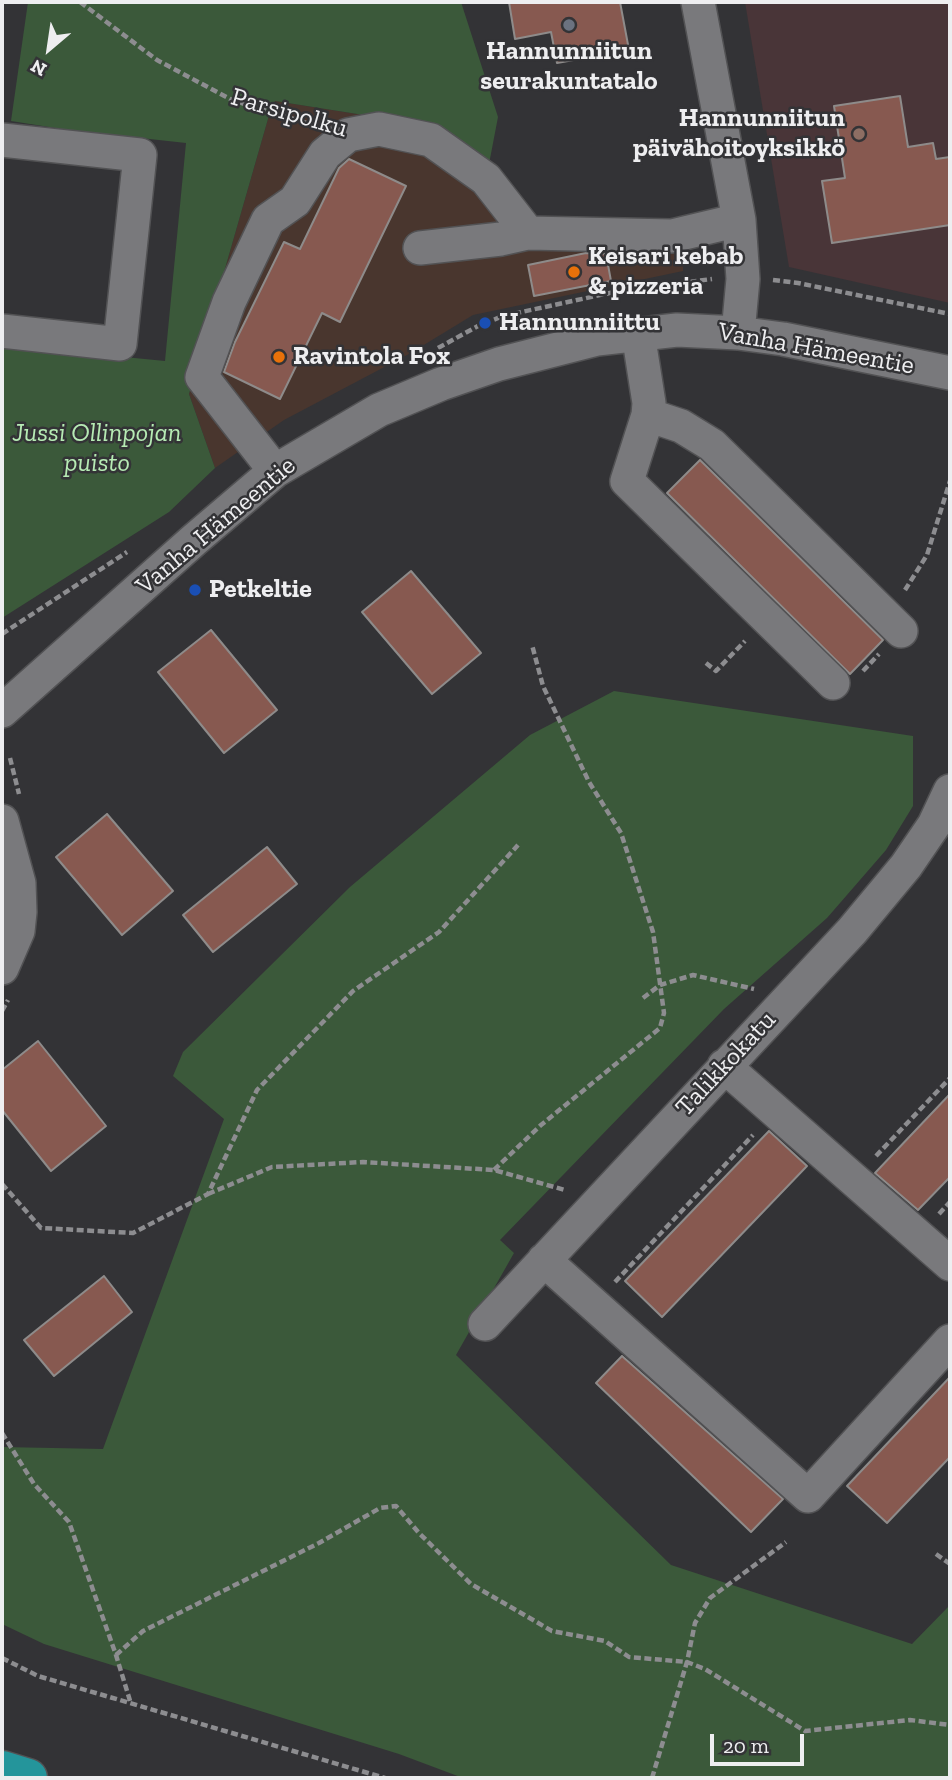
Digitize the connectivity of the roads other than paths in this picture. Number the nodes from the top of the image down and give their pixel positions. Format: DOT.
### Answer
graph roads {
  1 [pos="698,2"];
  2 [pos="2,140"];
  3 [pos="740,220"];
  4 [pos="528,233"];
  5 [pos="421,248"];
  6 [pos="2,331"];
  7 [pos="638,333"];
  8 [pos="738,333"];
  9 [pos="950,373"];
  10 [pos="648,415"];
  11 [pos="275,471"];
  12 [pos="894,624"];
  13 [pos="844,680"];
  14 [pos="2,711"];
  15 [pos="949,797"];
  16 [pos="2,821"];
  17 [pos="2,968"];
  18 [pos="724,1066"];
  19 [pos="544,1260"];
  20 [pos="950,1264"];
  21 [pos="485,1324"];
  22 [pos="950,1341"];
  23 [pos="2,1770"];
  24 [pos="29,1778"];
  1 -- 3 [label="street"];
  2 -- 6 [label="street"];
  3 -- 4 [label="street"];
  3 -- 8 [label="street"];
  4 -- 5 [label="street"];
  4 -- 11 [label="street, Parsipolku"];
  7 -- 8 [label="street, Vanha Hämeentie"];
  7 -- 10 [label="street"];
  7 -- 11 [label="street, Vanha Hämeentie"];
  8 -- 9 [label="street, Vanha Hämeentie"];
  10 -- 12 [label="street"];
  10 -- 13 [label="street"];
  11 -- 14 [label="street, Vanha Hämeentie"];
  15 -- 18 [label="street, Talikkokatu"];
  16 -- 17 [label="street"];
  18 -- 19 [label="street, Talikkokatu"];
  18 -- 20 [label="street"];
  19 -- 21 [label="street, Talikkokatu"];
  19 -- 22 [label="street"];
  23 -- 24 [label="highway"];
}
